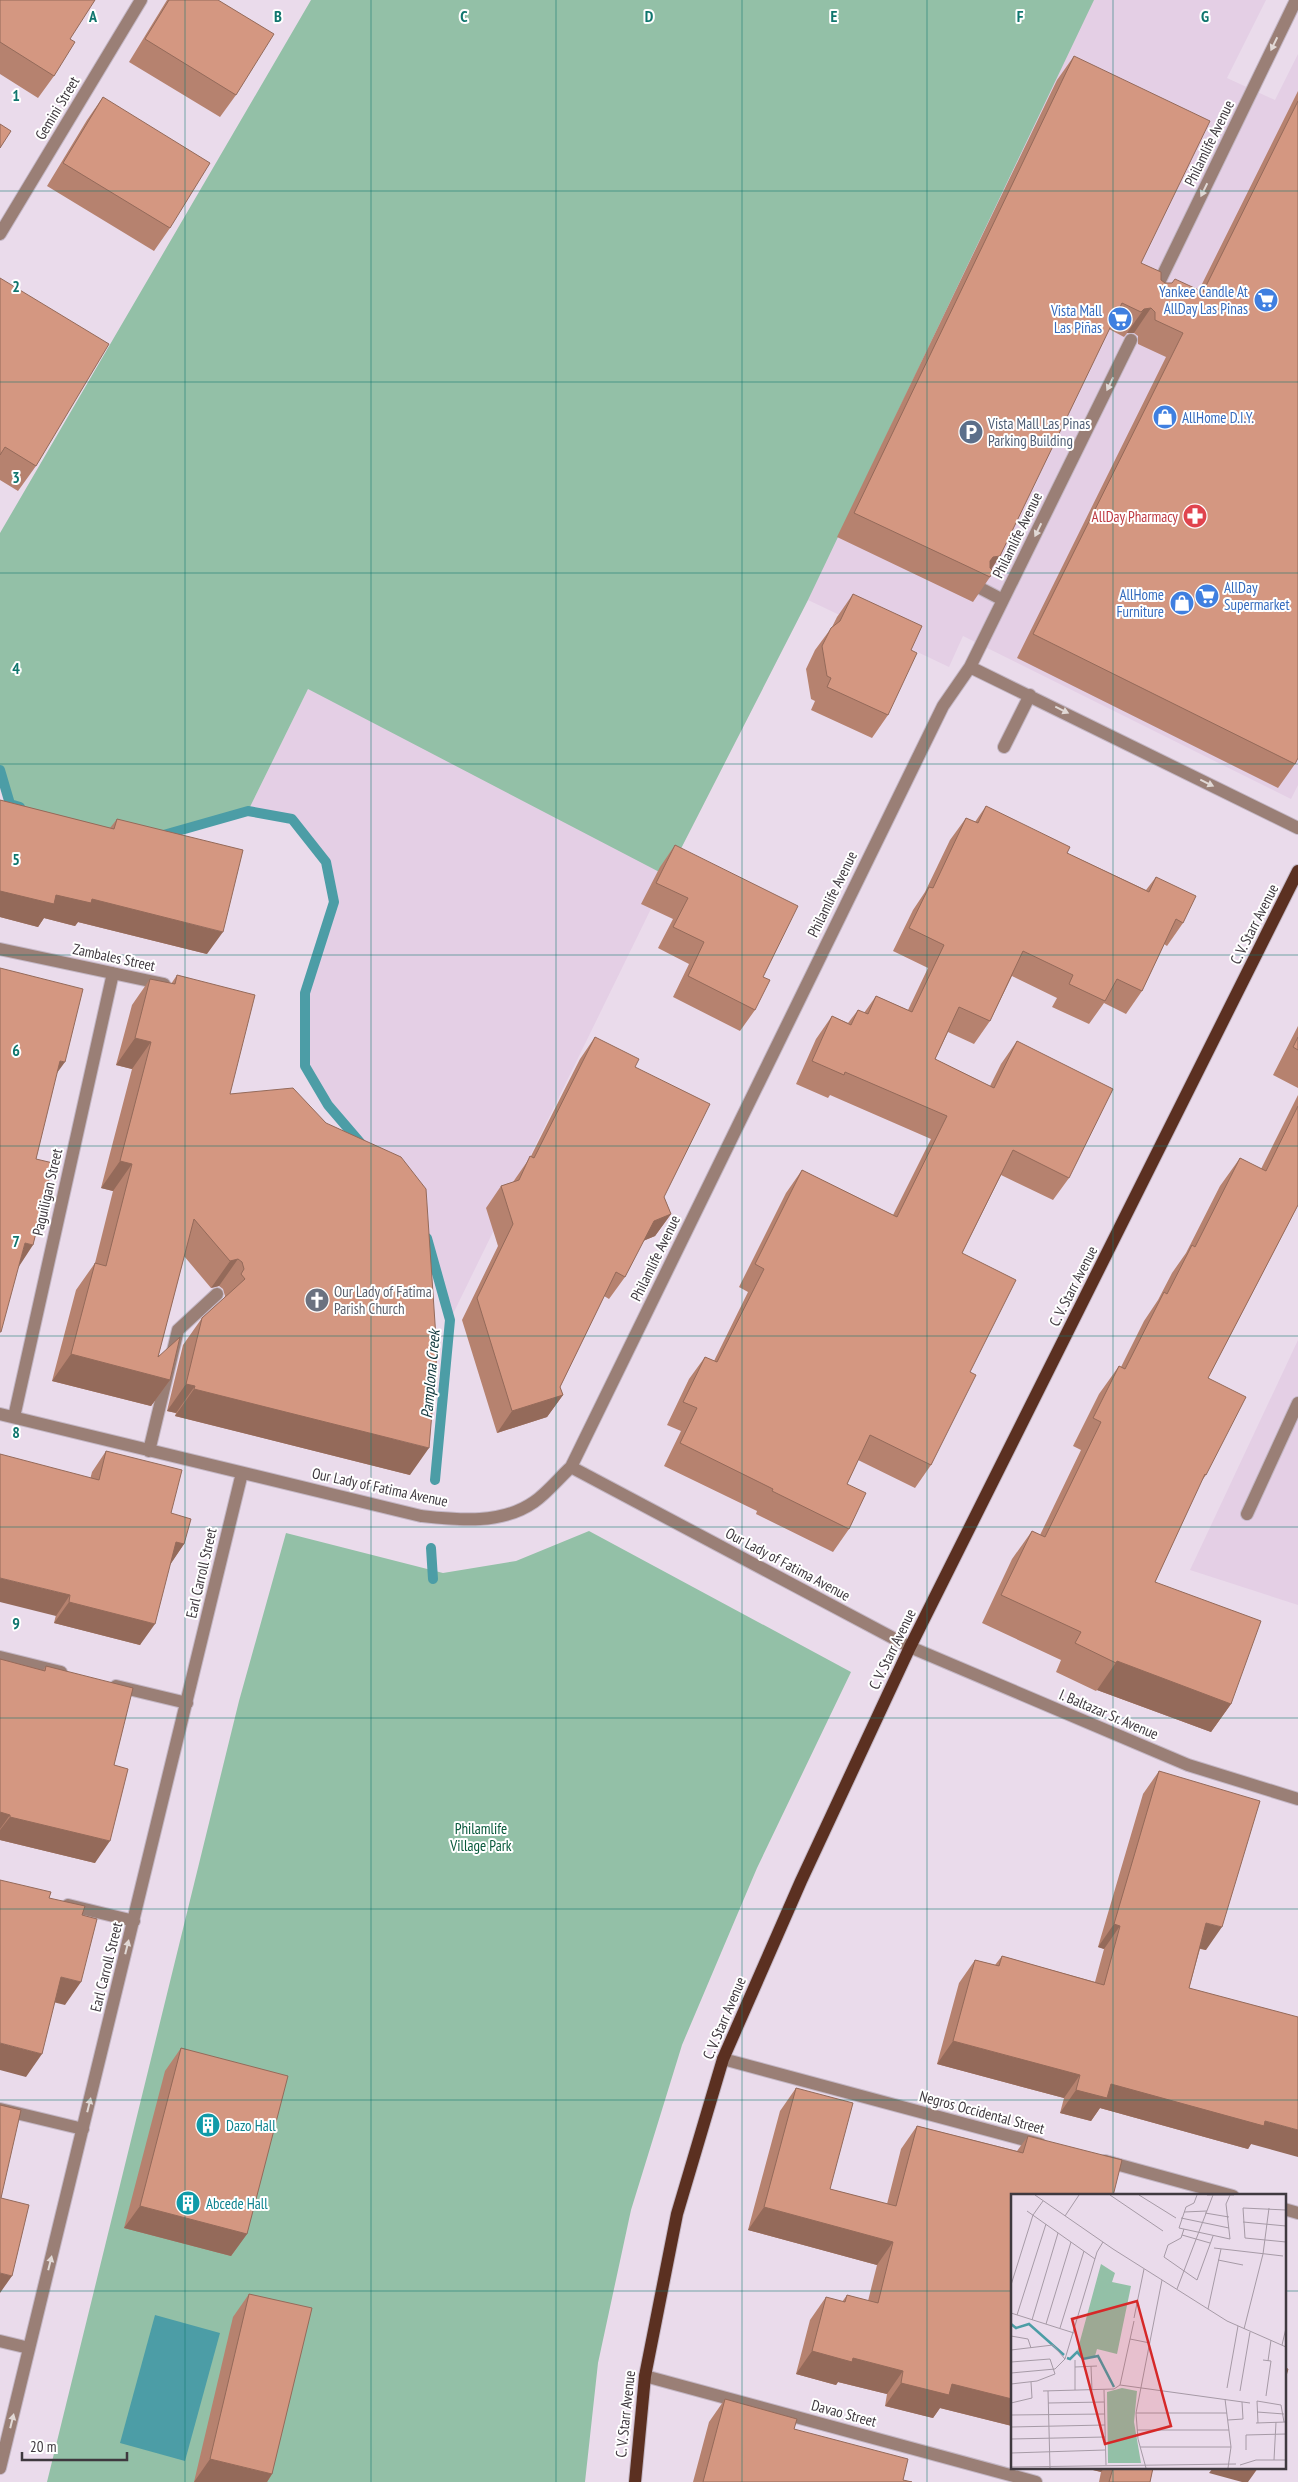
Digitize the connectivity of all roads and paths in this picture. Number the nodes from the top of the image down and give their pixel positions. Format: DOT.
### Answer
graph roads {
  1 [pos="141,0"];
  2 [pos="1296,0"];
  3 [pos="0,234"];
  4 [pos="1151,300"];
  5 [pos="1131,340"];
  6 [pos="980,588"];
  7 [pos="1003,600"];
  8 [pos="970,667"];
  9 [pos="1030,695"];
  10 [pos="1004,747"];
  11 [pos="1298,828"];
  12 [pos="1298,872"];
  13 [pos="0,949"];
  14 [pos="112,973"];
  15 [pos="176,986"];
  16 [pos="217,1294"];
  17 [pos="1298,1403"];
  18 [pos="0,1414"];
  19 [pos="14,1417"];
  20 [pos="149,1451"];
  21 [pos="571,1467"];
  22 [pos="242,1473"];
  23 [pos="1247,1514"];
  24 [pos="910,1647"];
  25 [pos="0,1657"];
  26 [pos="75,1675"];
  27 [pos="103,1682"];
  28 [pos="187,1703"];
  29 [pos="1298,1799"];
  30 [pos="57,1902"];
  31 [pos="134,1921"];
  32 [pos="723,2059"];
  33 [pos="0,2109"];
  34 [pos="83,2129"];
  35 [pos="1050,2147"];
  36 [pos="1089,2157"];
  37 [pos="1226,2194"];
  38 [pos="0,2341"];
  39 [pos="29,2348"];
  40 [pos="645,2376"];
  41 [pos="0,2468"];
  42 [pos="635,2482"];
  43 [pos="1036,2482"];
  1 -- 3 [label="street, Gemini Street"];
  2 -- 4 [label="street, Philamlife Avenue, one-way"];
  5 -- 7 [label="street, Philamlife Avenue, one-way"];
  6 -- 7 [label="street"];
  7 -- 8 [label="street, Philamlife Avenue"];
  8 -- 9 [label="street"];
  8 -- 21 [label="street, Philamlife Avenue"];
  9 -- 10 [label="street"];
  9 -- 11 [label="street, one-way"];
  12 -- 24 [label="main road, C. V. Starr Avenue"];
  13 -- 14 [label="street, Zambales Street"];
  14 -- 15 [label="street, Zambales Street"];
  14 -- 19 [label="street, Paguiligan Street"];
  16 -- 20 [label="street"];
  17 -- 23 [label="street"];
  18 -- 19 [label="street, Our Lady of Fatima Avenue"];
  19 -- 20 [label="street, Our Lady of Fatima Avenue"];
  20 -- 22 [label="street, Our Lady of Fatima Avenue"];
  21 -- 22 [label="street, Our Lady of Fatima Avenue"];
  21 -- 24 [label="street, Our Lady of Fatima Avenue"];
  22 -- 28 [label="street, Earl Carroll Street"];
  24 -- 29 [label="street, I. Baltazar Sr. Avenue"];
  24 -- 32 [label="main road, C. V. Starr Avenue"];
  25 -- 26 [label="street"];
  27 -- 28 [label="street"];
  28 -- 31 [label="street, Earl Carroll Street"];
  30 -- 31 [label="street"];
  34 -- 31 [label="street, Earl Carroll Street, one-way"];
  32 -- 35 [label="street, Negros Occidental Street"];
  32 -- 40 [label="main road, C. V. Starr Avenue"];
  33 -- 34 [label="street"];
  39 -- 34 [label="street, Earl Carroll Street, one-way"];
  36 -- 37 [label="street"];
  38 -- 39 [label="street"];
  41 -- 39 [label="street, Earl Carroll Street, one-way"];
  40 -- 42 [label="main road, C. V. Starr Avenue"];
  40 -- 43 [label="street, Davao Street"];
}
